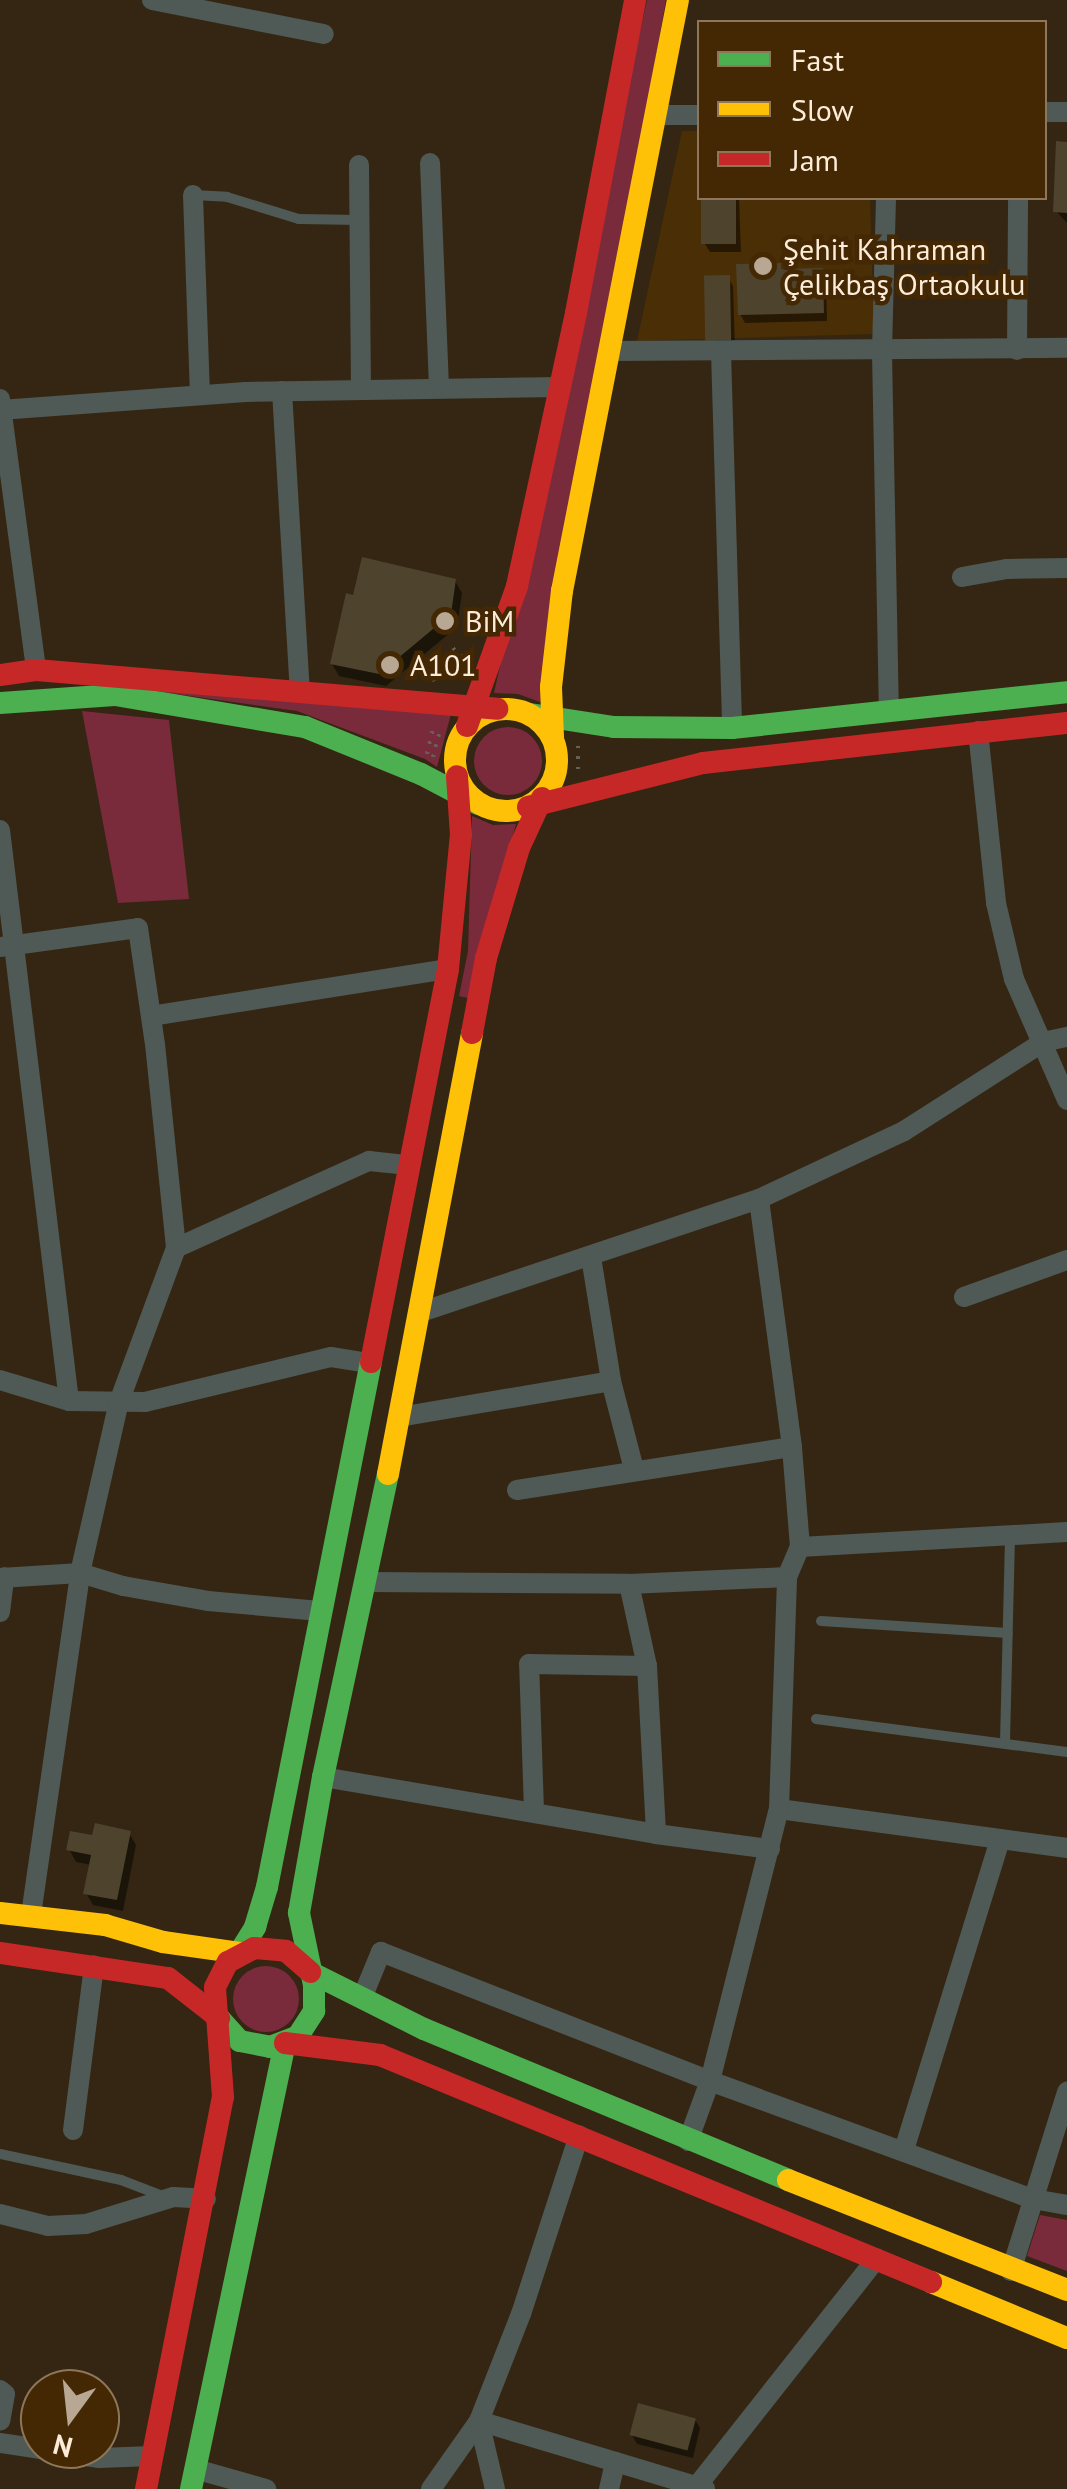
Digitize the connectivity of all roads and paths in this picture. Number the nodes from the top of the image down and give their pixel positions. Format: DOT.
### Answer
graph roads {
  1 [pos="152,0"];
  2 [pos="635,0"];
  3 [pos="678,0"];
  4 [pos="324,34"];
  5 [pos="656,115"];
  6 [pos="697,115"];
  7 [pos="430,163"];
  8 [pos="359,165"];
  9 [pos="193,196"];
  10 [pos="886,200"];
  11 [pos="1018,200"];
  12 [pos="360,220"];
  13 [pos="1067,348"];
  14 [pos="1017,350"];
  15 [pos="610,352"];
  16 [pos="721,352"];
  17 [pos="882,352"];
  18 [pos="439,386"];
  19 [pos="560,387"];
  20 [pos="361,390"];
  21 [pos="282,391"];
  22 [pos="200,395"];
  23 [pos="0,406"];
  24 [pos="1067,568"];
  25 [pos="962,578"];
  26 [pos="430,669"];
  27 [pos="36,670"];
  28 [pos="0,674"];
  29 [pos="300,692"];
  30 [pos="1067,692"];
  31 [pos="442,702"];
  32 [pos="0,703"];
  33 [pos="889,708"];
  34 [pos="480,714"];
  35 [pos="582,721"];
  36 [pos="545,723"];
  37 [pos="1067,724"];
  38 [pos="732,728"];
  39 [pos="978,731"];
  40 [pos="421,774"];
  41 [pos="464,791"];
  42 [pos="577,791"];
  43 [pos="536,803"];
  44 [pos="0,830"];
  45 [pos="6,946"];
  46 [pos="448,969"];
  47 [pos="151,1016"];
  48 [pos="1067,1038"];
  49 [pos="1043,1042"];
  50 [pos="1067,1100"];
  51 [pos="406,1165"];
  52 [pos="758,1198"];
  53 [pos="176,1248"];
  54 [pos="591,1258"];
  55 [pos="1067,1260"];
  56 [pos="964,1298"];
  57 [pos="418,1313"];
  58 [pos="368,1363"];
  59 [pos="0,1380"];
  60 [pos="611,1381"];
  61 [pos="70,1401"];
  62 [pos="118,1402"];
  63 [pos="399,1416"];
  64 [pos="792,1447"];
  65 [pos="634,1468"];
  66 [pos="517,1490"];
  67 [pos="1067,1532"];
  68 [pos="1010,1535"];
  69 [pos="800,1547"];
  70 [pos="80,1572"];
  71 [pos="2,1578"];
  72 [pos="787,1578"];
  73 [pos="368,1582"];
  74 [pos="629,1584"];
  75 [pos="0,1612"];
  76 [pos="320,1612"];
  77 [pos="821,1621"];
  78 [pos="1008,1633"];
  79 [pos="647,1666"];
  80 [pos="816,1719"];
  81 [pos="1005,1742"];
  82 [pos="1067,1752"];
  83 [pos="323,1777"];
  84 [pos="779,1809"];
  85 [pos="534,1812"];
  86 [pos="656,1834"];
  87 [pos="1000,1839"];
  88 [pos="1067,1848"];
  89 [pos="770,1849"];
  90 [pos="0,1914"];
  91 [pos="31,1915"];
  92 [pos="0,1953"];
  93 [pos="239,1953"];
  94 [pos="94,1965"];
  95 [pos="310,1972"];
  96 [pos="362,1998"];
  97 [pos="219,2018"];
  98 [pos="285,2044"];
  99 [pos="710,2082"];
  100 [pos="1067,2092"];
  101 [pos="73,2130"];
  102 [pos="579,2135"];
  103 [pos="688,2141"];
  104 [pos="904,2150"];
  105 [pos="0,2154"];
  106 [pos="169,2198"];
  107 [pos="206,2199"];
  108 [pos="1033,2199"];
  109 [pos="1067,2205"];
  110 [pos="0,2214"];
  111 [pos="877,2258"];
  112 [pos="1012,2271"];
  113 [pos="1067,2290"];
  114 [pos="1067,2338"];
  115 [pos="0,2390"];
  116 [pos="0,2421"];
  117 [pos="478,2422"];
  118 [pos="152,2456"];
  119 [pos="120,2457"];
  120 [pos="615,2462"];
  121 [pos="193,2479"];
  122 [pos="701,2488"];
  123 [pos="146,2489"];
  124 [pos="266,2489"];
  125 [pos="431,2489"];
  126 [pos="495,2489"];
  127 [pos="609,2489"];
  1 -- 4 [label="street"];
  2 -- 19 [label="main road"];
  3 -- 5 [label="main road"];
  5 -- 6 [label="street"];
  5 -- 15 [label="main road"];
  7 -- 18 [label="street"];
  8 -- 12 [label="street"];
  9 -- 12 [label="lane"];
  9 -- 22 [label="street"];
  10 -- 17 [label="street"];
  11 -- 14 [label="street"];
  12 -- 20 [label="street"];
  13 -- 14 [label="street"];
  14 -- 17 [label="street"];
  15 -- 16 [label="street"];
  15 -- 36 [label="main road"];
  16 -- 17 [label="street"];
  16 -- 38 [label="street"];
  17 -- 33 [label="street"];
  18 -- 19 [label="street"];
  18 -- 20 [label="street"];
  19 -- 34 [label="main road"];
  20 -- 21 [label="street"];
  21 -- 22 [label="street"];
  21 -- 29 [label="street"];
  22 -- 23 [label="street"];
  23 -- 27 [label="street"];
  24 -- 25 [label="street"];
  26 -- 31 [label="path"];
  27 -- 28 [label="main road"];
  27 -- 29 [label="main road"];
  29 -- 31 [label="main road"];
  30 -- 33 [label="main road"];
  31 -- 34 [label="main road"];
  31 -- 40 [label="path"];
  32 -- 40 [label="main road"];
  33 -- 38 [label="main road"];
  34 -- 36 [label="main road"];
  34 -- 41 [label="main road"];
  35 -- 36 [label="main road"];
  35 -- 38 [label="main road"];
  35 -- 42 [label="path"];
  36 -- 43 [label="main road"];
  37 -- 39 [label="main road"];
  39 -- 42 [label="main road"];
  39 -- 49 [label="street"];
  40 -- 41 [label="main road"];
  41 -- 43 [label="main road"];
  41 -- 46 [label="main road"];
  42 -- 43 [label="main road"];
  43 -- 57 [label="main road"];
  44 -- 45 [label="street"];
  45 -- 47 [label="street"];
  45 -- 61 [label="street"];
  46 -- 47 [label="street"];
  46 -- 51 [label="main road"];
  47 -- 53 [label="street"];
  48 -- 49 [label="street"];
  49 -- 50 [label="street"];
  49 -- 52 [label="street"];
  51 -- 53 [label="street"];
  51 -- 58 [label="main road"];
  52 -- 54 [label="street"];
  52 -- 64 [label="street"];
  53 -- 62 [label="street"];
  54 -- 57 [label="street"];
  54 -- 60 [label="street"];
  55 -- 56 [label="street"];
  57 -- 63 [label="main road"];
  58 -- 62 [label="street"];
  58 -- 76 [label="main road"];
  59 -- 61 [label="street"];
  60 -- 63 [label="street"];
  60 -- 65 [label="street"];
  61 -- 62 [label="street"];
  62 -- 70 [label="street"];
  63 -- 73 [label="main road"];
  64 -- 65 [label="street"];
  64 -- 69 [label="street"];
  65 -- 66 [label="street"];
  67 -- 68 [label="street"];
  68 -- 69 [label="street"];
  68 -- 78 [label="lane"];
  69 -- 72 [label="street"];
  70 -- 71 [label="street"];
  70 -- 76 [label="street"];
  70 -- 91 [label="street"];
  71 -- 75 [label="street"];
  72 -- 74 [label="street"];
  72 -- 84 [label="street"];
  73 -- 74 [label="street"];
  73 -- 83 [label="main road"];
  74 -- 79 [label="street"];
  76 -- 93 [label="main road"];
  77 -- 78 [label="lane"];
  78 -- 81 [label="lane"];
  79 -- 85 [label="street"];
  79 -- 86 [label="street"];
  80 -- 81 [label="lane"];
  81 -- 82 [label="lane"];
  83 -- 85 [label="street"];
  83 -- 95 [label="main road"];
  84 -- 87 [label="street"];
  84 -- 89 [label="street"];
  85 -- 86 [label="street"];
  86 -- 89 [label="street"];
  87 -- 88 [label="street"];
  87 -- 104 [label="street"];
  89 -- 99 [label="street"];
  90 -- 91 [label="main road"];
  91 -- 93 [label="main road"];
  92 -- 94 [label="main road"];
  93 -- 95 [label="main road"];
  93 -- 97 [label="main road"];
  94 -- 97 [label="main road"];
  94 -- 101 [label="street"];
  95 -- 96 [label="main road"];
  95 -- 98 [label="main road"];
  96 -- 99 [label="street"];
  96 -- 103 [label="main road"];
  97 -- 98 [label="main road"];
  97 -- 107 [label="main road"];
  98 -- 102 [label="main road"];
  98 -- 121 [label="main road"];
  99 -- 103 [label="street"];
  99 -- 104 [label="street"];
  100 -- 108 [label="street"];
  102 -- 111 [label="main road"];
  102 -- 117 [label="street"];
  103 -- 112 [label="main road"];
  104 -- 108 [label="street"];
  105 -- 106 [label="lane"];
  106 -- 107 [label="street"];
  106 -- 110 [label="street"];
  107 -- 118 [label="main road"];
  108 -- 109 [label="street"];
  108 -- 112 [label="street"];
  111 -- 114 [label="main road"];
  111 -- 122 [label="street"];
  112 -- 113 [label="main road"];
  115 -- 116 [label="street"];
  117 -- 120 [label="street"];
  117 -- 125 [label="street"];
  117 -- 126 [label="street"];
  118 -- 119 [label="street"];
  118 -- 123 [label="main road"];
  120 -- 122 [label="street"];
  120 -- 127 [label="street"];
  121 -- 124 [label="street"];
}
